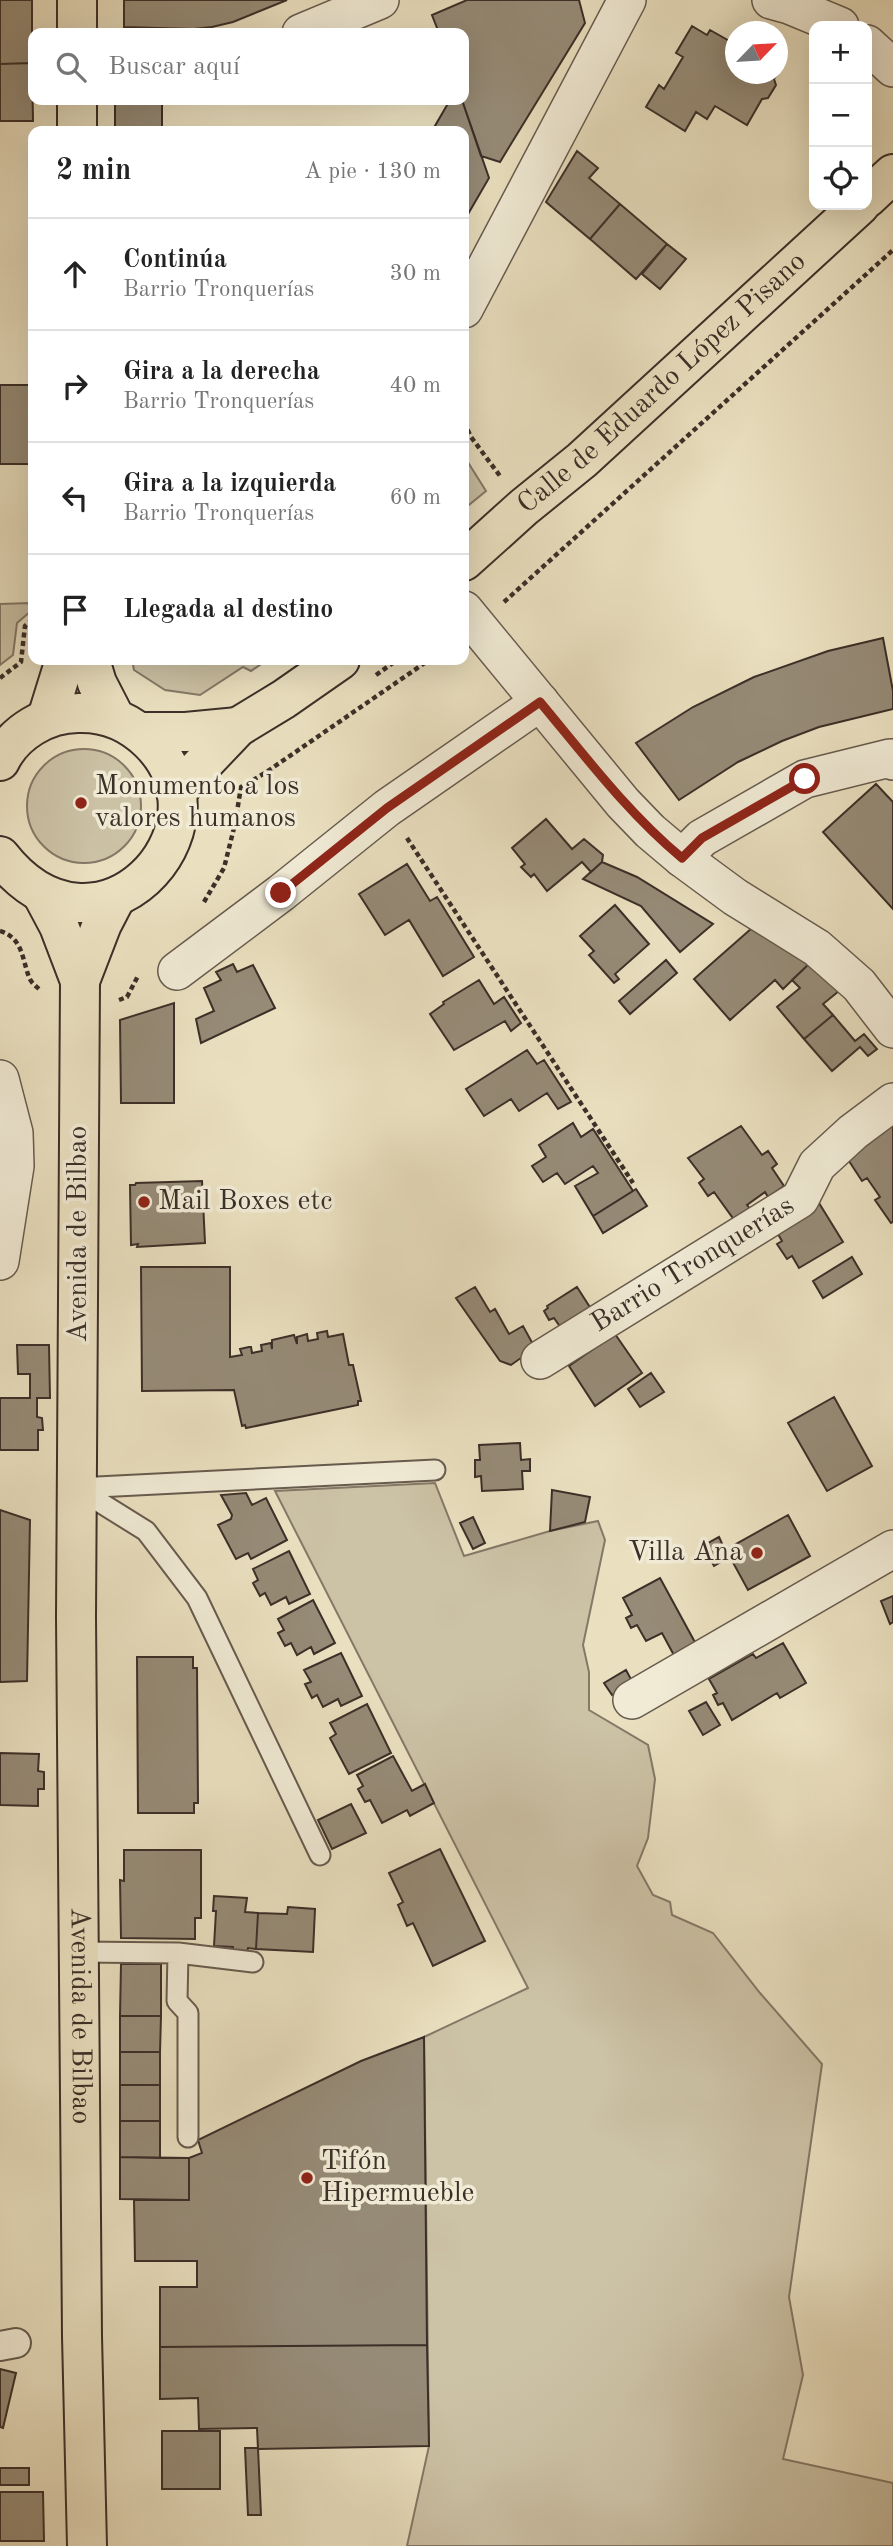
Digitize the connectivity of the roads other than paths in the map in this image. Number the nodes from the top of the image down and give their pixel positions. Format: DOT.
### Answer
graph roads {
  1 [pos="77,0"];
  2 [pos="380,0"];
  3 [pos="627,0"];
  4 [pos="771,0"];
  5 [pos="827,21"];
  6 [pos="77,28"];
  7 [pos="313,28"];
  8 [pos="77,105"];
  9 [pos="77,126"];
  10 [pos="893,174"];
  11 [pos="872,193"];
  12 [pos="855,210"];
  13 [pos="469,300"];
  14 [pos="469,556"];
  15 [pos="471,618"];
  16 [pos="63,665"];
  17 [pos="92,665"];
  18 [pos="354,670"];
  19 [pos="540,702"];
  20 [pos="47,718"];
  21 [pos="128,725"];
  22 [pos="238,727"];
  23 [pos="0,761"];
  24 [pos="893,761"];
  25 [pos="176,792"];
  26 [pos="682,858"];
  27 [pos="15,875"];
  28 [pos="116,897"];
  29 [pos="177,971"];
  30 [pos="80,981"];
  31 [pos="893,1028"];
  32 [pos="0,1079"];
  33 [pos="893,1102"];
  34 [pos="0,1261"];
  35 [pos="540,1360"];
  36 [pos="435,1470"];
  37 [pos="77,1488"];
  38 [pos="893,1549"];
  39 [pos="632,1700"];
  40 [pos="320,1855"];
  41 [pos="80,1952"];
  42 [pos="178,1953"];
  43 [pos="253,1962"];
  44 [pos="188,2137"];
  45 [pos="87,2546"];
  1 -- 6 [label="main road"];
  2 -- 7 [label="street"];
  3 -- 13 [label="street"];
  4 -- 5 [label="street"];
  8 -- 9 [label="main road"];
  10 -- 11 [label="main road"];
  12 -- 14 [label="main road, Calle de Eduardo López Pisano"];
  15 -- 19 [label="street"];
  16 -- 20 [label="main road"];
  17 -- 21 [label="main road"];
  18 -- 22 [label="main road"];
  19 -- 26 [label="street"];
  19 -- 29 [label="street"];
  20 -- 21 [label="main road"];
  20 -- 23 [label="main road"];
  21 -- 22 [label="main road"];
  21 -- 25 [label="main road"];
  22 -- 25 [label="main road"];
  24 -- 26 [label="street"];
  25 -- 28 [label="main road"];
  26 -- 31 [label="street"];
  27 -- 28 [label="main road"];
  27 -- 30 [label="main road, Avenida de Bilbao"];
  28 -- 30 [label="main road, Avenida de Bilbao"];
  30 -- 37 [label="main road, Avenida de Bilbao"];
  32 -- 34 [label="street"];
  33 -- 35 [label="street, Barrio Tronquerías"];
  36 -- 37 [label="lane"];
  37 -- 40 [label="lane"];
  37 -- 41 [label="main road, Avenida de Bilbao"];
  38 -- 39 [label="street"];
  41 -- 42 [label="lane"];
  41 -- 45 [label="main road, Avenida de Bilbao"];
  42 -- 43 [label="lane"];
  42 -- 44 [label="lane"];
}
